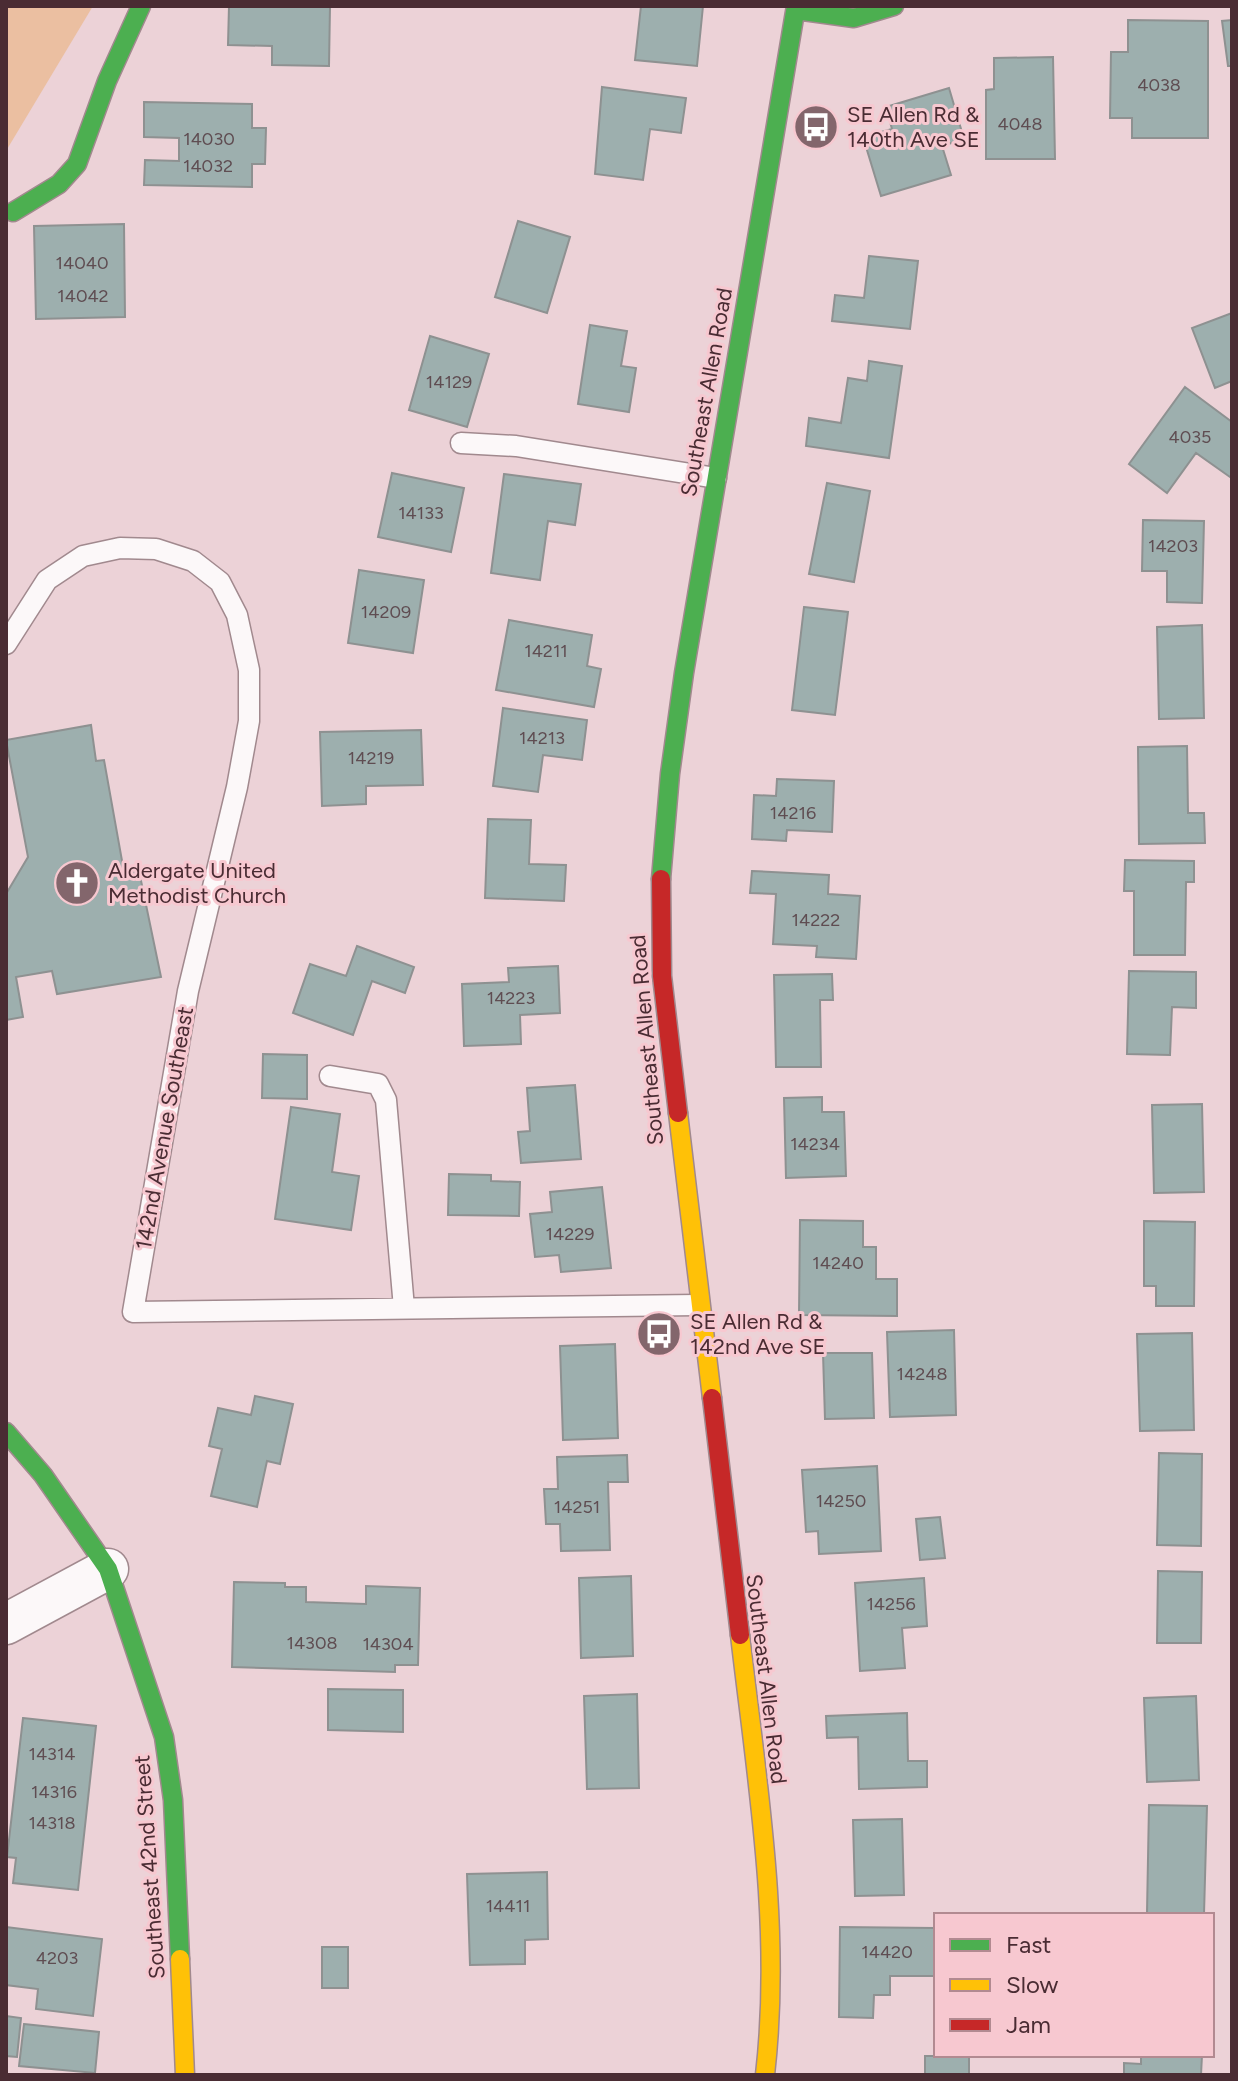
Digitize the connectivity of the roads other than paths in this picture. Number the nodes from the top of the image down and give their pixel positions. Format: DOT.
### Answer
graph roads {
  1 [pos="141,6"];
  2 [pos="894,6"];
  3 [pos="796,8"];
  4 [pos="13,212"];
  5 [pos="461,443"];
  6 [pos="716,478"];
  7 [pos="6,644"];
  8 [pos="330,1076"];
  9 [pos="698,1305"];
  10 [pos="404,1308"];
  11 [pos="6,1432"];
  12 [pos="108,1569"];
  13 [pos="6,1624"];
  14 [pos="185,2075"];
  15 [pos="765,2075"];
  1 -- 4 [label="street"];
  2 -- 3 [label="street"];
  3 -- 6 [label="street, Southeast Allen Road"];
  5 -- 6 [label="lane"];
  6 -- 9 [label="street, Southeast Allen Road"];
  7 -- 10 [label="lane, 142nd Avenue Southeast"];
  8 -- 10 [label="lane"];
  9 -- 10 [label="lane, 142nd Avenue Southeast"];
  9 -- 15 [label="street, Southeast Allen Road"];
  11 -- 12 [label="street, Southeast 42nd Street"];
  12 -- 13 [label="street"];
  12 -- 14 [label="street, Southeast 42nd Street"];
}
